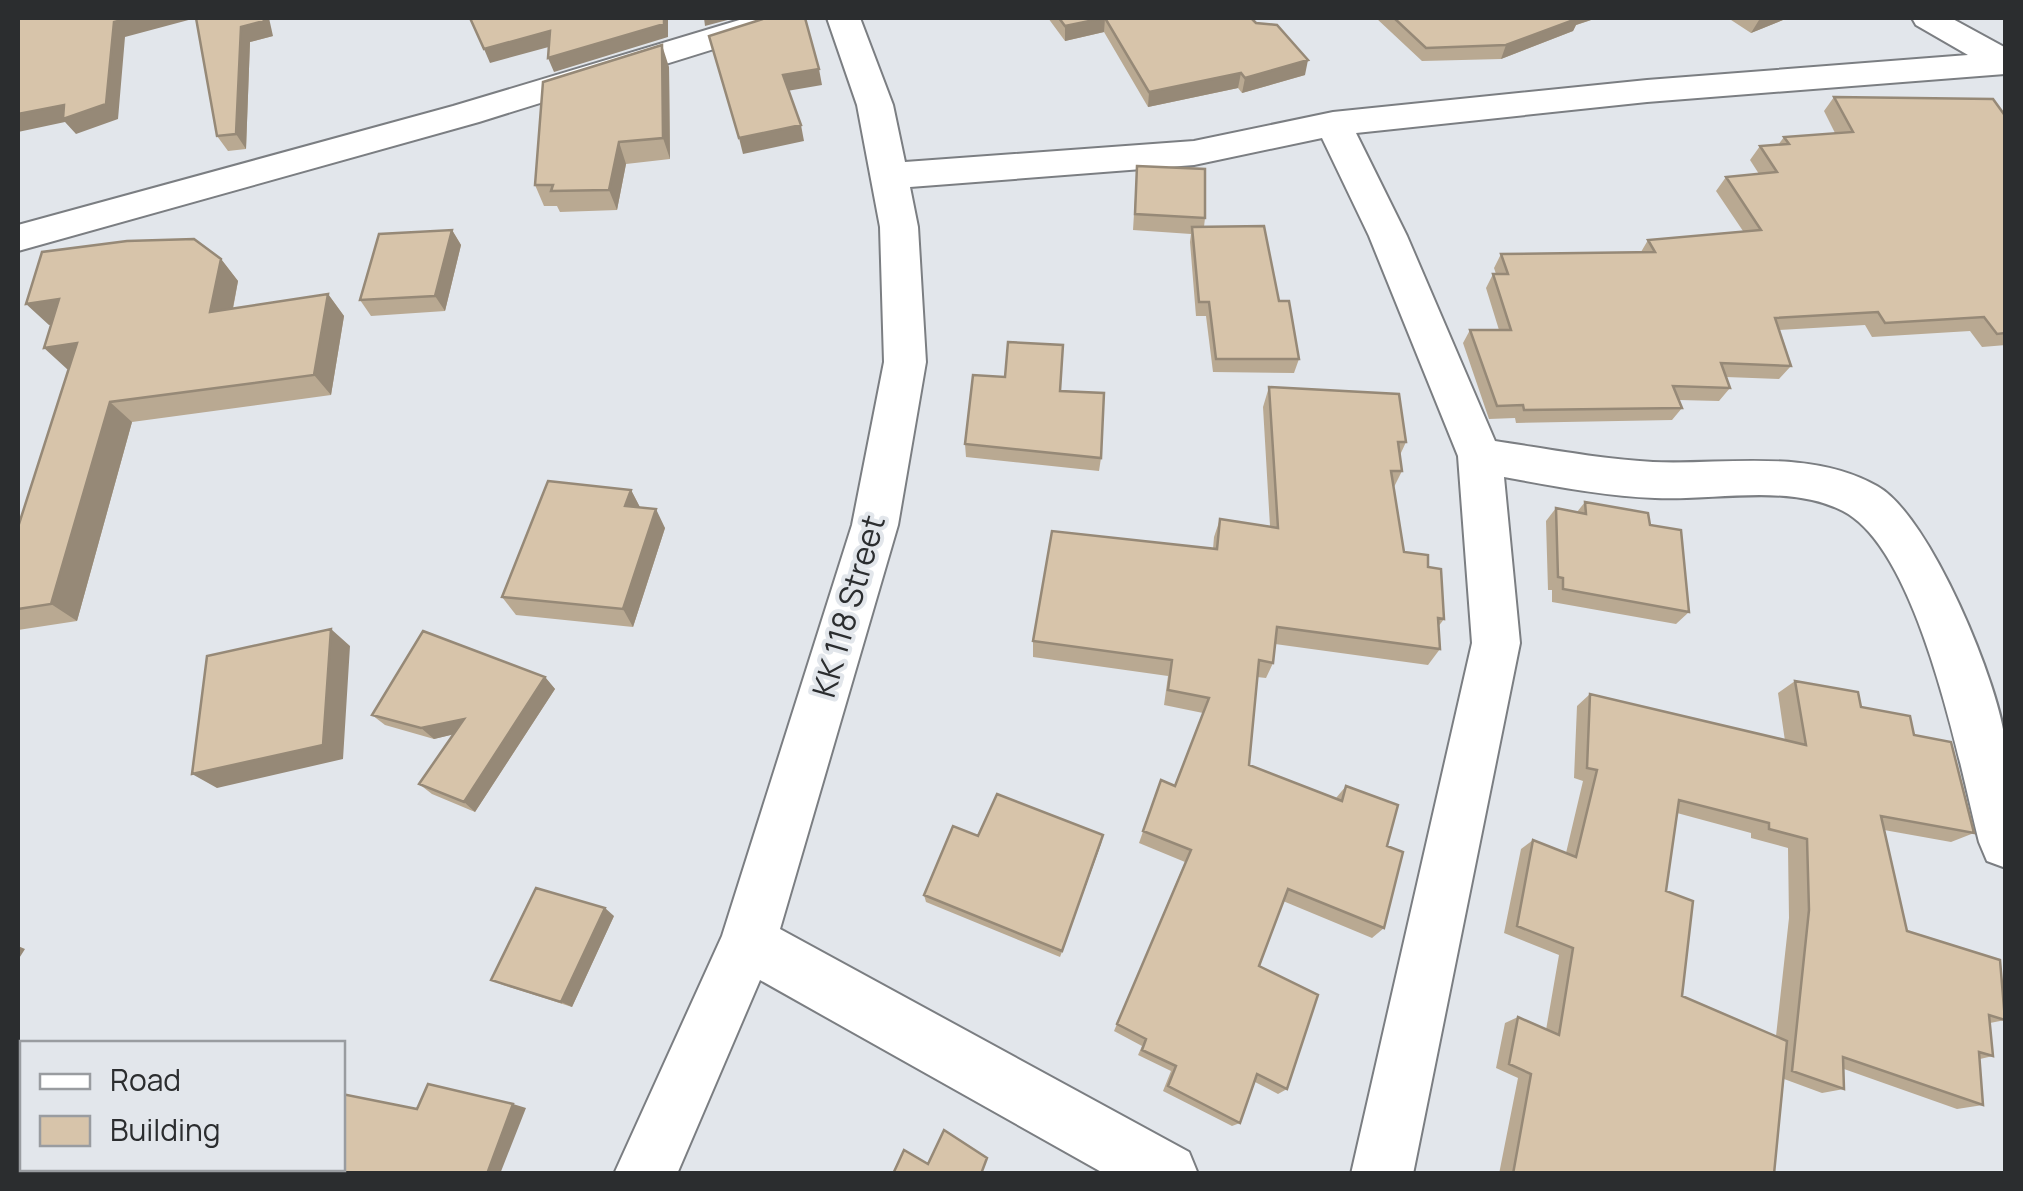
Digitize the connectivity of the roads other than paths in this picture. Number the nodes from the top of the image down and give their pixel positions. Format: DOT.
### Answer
graph roads {
  1 [pos="779,18"];
  2 [pos="843,18"];
  3 [pos="1928,18"];
  4 [pos="2005,63"];
  5 [pos="1333,124"];
  6 [pos="889,176"];
  7 [pos="18,238"];
  8 [pos="1480,456"];
  9 [pos="2006,842"];
  10 [pos="748,942"];
  11 [pos="645,1174"];
  12 [pos="1167,1174"];
  13 [pos="1382,1174"];
  1 -- 7 [label="street"];
  2 -- 6 [label="street, KK 118 Street"];
  3 -- 4 [label="street"];
  4 -- 5 [label="street"];
  5 -- 6 [label="street"];
  5 -- 8 [label="street"];
  6 -- 10 [label="street, KK 118 Street"];
  8 -- 9 [label="street"];
  8 -- 13 [label="street"];
  10 -- 11 [label="street, KK 118 Street"];
  10 -- 12 [label="street"];
}
